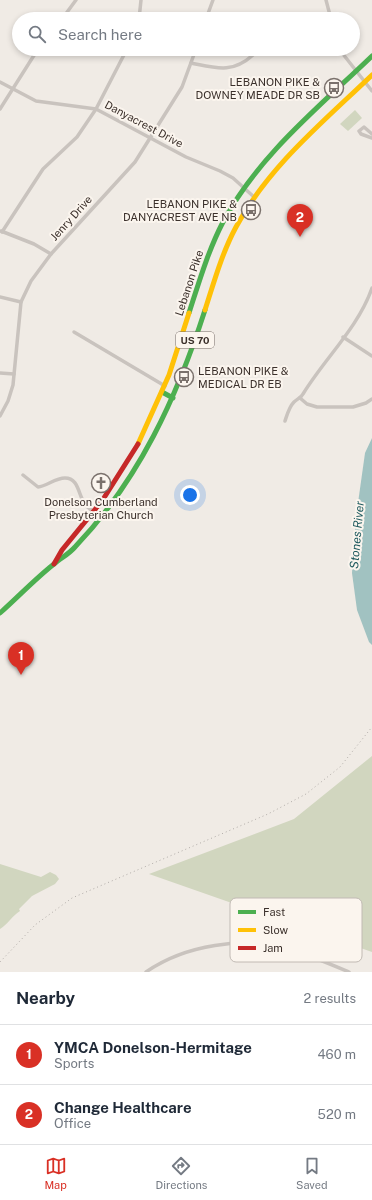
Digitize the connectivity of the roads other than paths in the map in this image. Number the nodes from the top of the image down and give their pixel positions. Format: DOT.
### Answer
graph roads {
  1 [pos="76,0"];
  2 [pos="141,0"];
  3 [pos="213,0"];
  4 [pos="326,0"];
  5 [pos="67,12"];
  6 [pos="140,12"];
  7 [pos="209,12"];
  8 [pos="329,12"];
  9 [pos="33,56"];
  10 [pos="123,56"];
  11 [pos="194,56"];
  12 [pos="252,56"];
  13 [pos="344,56"];
  14 [pos="372,56"];
  15 [pos="191,63"];
  16 [pos="356,72"];
  17 [pos="372,75"];
  18 [pos="0,82"];
  19 [pos="364,82"];
  20 [pos="12,89"];
  21 [pos="372,91"];
  22 [pos="0,109"];
  23 [pos="96,109"];
  24 [pos="372,134"];
  25 [pos="372,138"];
  26 [pos="151,139"];
  27 [pos="244,188"];
  28 [pos="254,197"];
  29 [pos="1,231"];
  30 [pos="51,254"];
  31 [pos="372,288"];
  32 [pos="0,297"];
  33 [pos="21,302"];
  34 [pos="74,332"];
  35 [pos="344,337"];
  36 [pos="372,356"];
  37 [pos="0,373"];
  38 [pos="14,374"];
  39 [pos="165,386"];
  40 [pos="162,392"];
  41 [pos="173,398"];
  42 [pos="300,398"];
  43 [pos="372,399"];
  44 [pos="0,416"];
  45 [pos="285,421"];
  46 [pos="122,471"];
  47 [pos="23,475"];
  48 [pos="130,476"];
  49 [pos="95,512"];
  50 [pos="54,564"];
  51 [pos="0,613"];
  52 [pos="230,945"];
  53 [pos="323,962"];
  54 [pos="146,972"];
  55 [pos="349,972"];
  1 -- 5 [label="street"];
  2 -- 6 [label="street"];
  3 -- 7 [label="street"];
  4 -- 8 [label="street"];
  9 -- 20 [label="street"];
  10 -- 23 [label="street"];
  11 -- 15 [label="street, Jenry Drive"];
  12 -- 15 [label="street"];
  13 -- 16 [label="street"];
  14 -- 16 [label="main road, Lebanon Pike / US 70"];
  15 -- 26 [label="street, Jenry Drive"];
  16 -- 19 [label="street"];
  16 -- 27 [label="main road, Lebanon Pike / US 70"];
  17 -- 19 [label="main road, Lebanon Pike / US 70"];
  18 -- 20 [label="street, Danyacrest Drive"];
  19 -- 21 [label="street"];
  19 -- 28 [label="main road, Lebanon Pike / US 70"];
  20 -- 22 [label="street"];
  20 -- 23 [label="street, Danyacrest Drive"];
  23 -- 26 [label="street, Danyacrest Drive"];
  23 -- 29 [label="street"];
  24 -- 25 [label="street"];
  26 -- 27 [label="street, Danyacrest Drive"];
  26 -- 30 [label="street, Jenry Drive"];
  27 -- 28 [label="street, Danyacrest Drive"];
  27 -- 39 [label="main road, Lebanon Pike / US 70"];
  28 -- 41 [label="main road, Lebanon Pike / US 70"];
  29 -- 30 [label="street"];
  30 -- 33 [label="street, Jenry Drive"];
  31 -- 35 [label="street"];
  32 -- 33 [label="street"];
  33 -- 38 [label="street, Jenry Drive"];
  34 -- 39 [label="street"];
  35 -- 36 [label="street"];
  35 -- 42 [label="street"];
  37 -- 38 [label="street"];
  38 -- 44 [label="street, Jenry Drive"];
  39 -- 40 [label="main road, Lebanon Pike / US 70"];
  40 -- 41 [label="main road"];
  40 -- 46 [label="main road, Lebanon Pike / US 70"];
  41 -- 48 [label="main road, Lebanon Pike / US 70"];
  42 -- 43 [label="street"];
  42 -- 45 [label="street"];
  46 -- 48 [label="main road"];
  46 -- 49 [label="main road, Lebanon Pike / US 70"];
  47 -- 49 [label="street"];
  48 -- 50 [label="main road, Lebanon Pike / US 70"];
  49 -- 50 [label="main road, Lebanon Pike / US 70"];
  50 -- 51 [label="main road, Lebanon Pike / US 70"];
  52 -- 54 [label="street"];
  53 -- 55 [label="street"];
}
